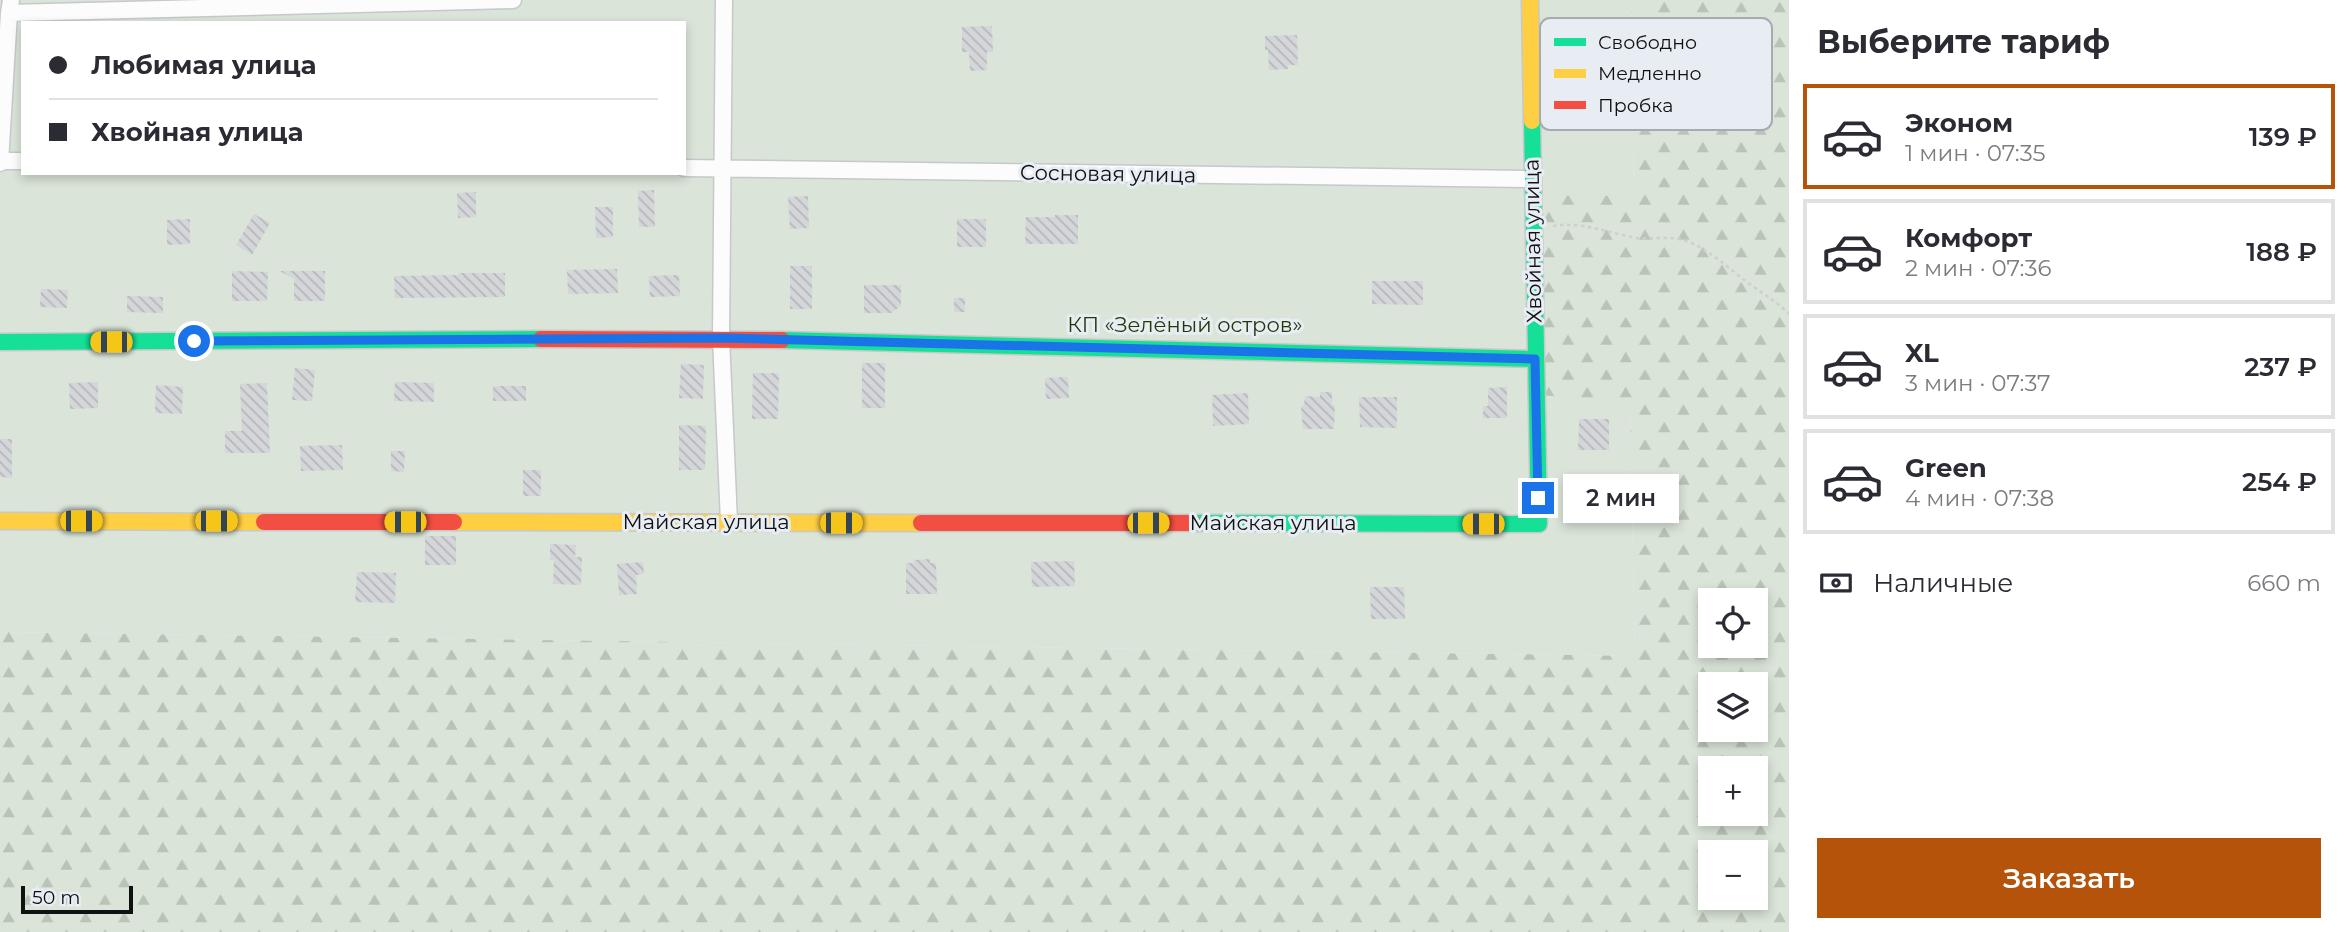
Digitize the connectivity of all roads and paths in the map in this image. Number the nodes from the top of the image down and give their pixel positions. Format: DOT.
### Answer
graph roads {
  1 [pos="513,0"];
  2 [pos="724,0"];
  3 [pos="1530,0"];
  4 [pos="10,7"];
  5 [pos="0,161"];
  6 [pos="21,161"];
  7 [pos="686,168"];
  8 [pos="722,169"];
  9 [pos="1532,179"];
  10 [pos="1533,239"];
  11 [pos="1789,314"];
  12 [pos="722,338"];
  13 [pos="0,342"];
  14 [pos="1535,359"];
  15 [pos="0,521"];
  16 [pos="729,522"];
  17 [pos="1539,524"];
  1 -- 4 [label="street"];
  2 -- 8 [label="street"];
  3 -- 9 [label="street, Хвойная улица"];
  4 -- 5 [label="street"];
  5 -- 6 [label="street"];
  7 -- 8 [label="street, Сосновая улица"];
  8 -- 9 [label="street, Сосновая улица"];
  8 -- 12 [label="street"];
  9 -- 10 [label="street, Хвойная улица"];
  10 -- 11 [label="path"];
  10 -- 14 [label="street, Хвойная улица"];
  12 -- 13 [label="street"];
  12 -- 14 [label="street"];
  12 -- 16 [label="street"];
  14 -- 17 [label="street, Хвойная улица"];
  15 -- 16 [label="street, Майская улица"];
  16 -- 17 [label="street, Майская улица"];
}
